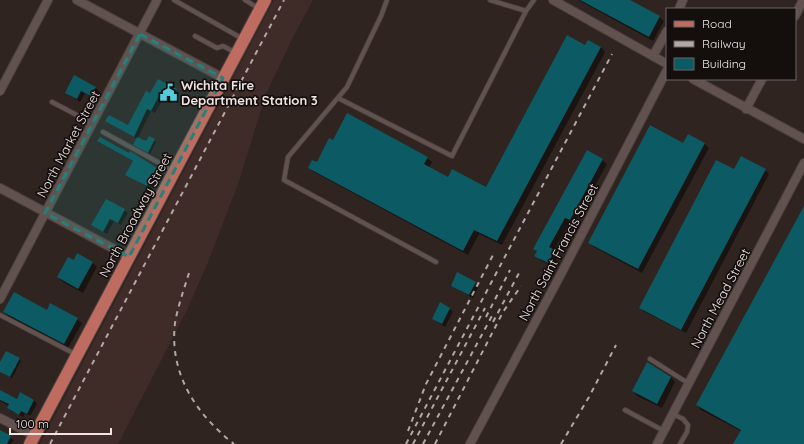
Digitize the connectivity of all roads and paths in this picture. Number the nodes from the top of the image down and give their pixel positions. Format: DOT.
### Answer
graph roads {
  1 [pos="48,0"];
  2 [pos="76,0"];
  3 [pos="157,0"];
  4 [pos="174,0"];
  5 [pos="245,0"];
  6 [pos="387,0"];
  7 [pos="490,0"];
  8 [pos="534,0"];
  9 [pos="803,0"];
  10 [pos="556,1"];
  11 [pos="262,4"];
  12 [pos="526,11"];
  13 [pos="796,14"];
  14 [pos="666,33"];
  15 [pos="140,34"];
  16 [pos="195,36"];
  17 [pos="244,39"];
  18 [pos="236,53"];
  19 [pos="653,56"];
  20 [pos="666,63"];
  21 [pos="666,72"];
  22 [pos="223,78"];
  23 [pos="695,80"];
  24 [pos="761,80"];
  25 [pos="0,91"];
  26 [pos="338,98"];
  27 [pos="52,102"];
  28 [pos="746,109"];
  29 [pos="93,123"];
  30 [pos="103,132"];
  31 [pos="804,139"];
  32 [pos="804,163"];
  33 [pos="174,171"];
  34 [pos="0,188"];
  35 [pos="45,213"];
  36 [pos="129,257"];
  37 [pos="436,262"];
  38 [pos="0,299"];
  39 [pos="0,315"];
  40 [pos="77,355"];
  41 [pos="650,359"];
  42 [pos="689,383"];
  43 [pos="625,410"];
  44 [pos="673,414"];
  45 [pos="0,418"];
  46 [pos="664,431"];
  47 [pos="32,440"];
  48 [pos="470,444"];
  49 [pos="657,444"];
  50 [pos="680,444"];
  1 -- 25 [label="street"];
  2 -- 15 [label="street"];
  3 -- 15 [label="street, North Market Street"];
  4 -- 17 [label="lane"];
  5 -- 11 [label="lane"];
  6 -- 26 [label="lane"];
  7 -- 12 [label="lane"];
  8 -- 12 [label="lane"];
  9 -- 13 [label="street"];
  10 -- 19 [label="street"];
  11 -- 17 [label="main road, North Broadway Street"];
  12 -- 26 [label="lane"];
  14 -- 19 [label="street"];
  15 -- 22 [label="street"];
  15 -- 29 [label="street, North Market Street"];
  16 -- 18 [label="lane"];
  17 -- 18 [label="main road, North Broadway Street"];
  18 -- 22 [label="main road, North Broadway Street"];
  19 -- 20 [label="street"];
  21 -- 48 [label="street, North Saint Francis Street"];
  22 -- 33 [label="main road, North Broadway Street"];
  23 -- 28 [label="street"];
  24 -- 28 [label="street"];
  26 -- 37 [label="lane"];
  27 -- 29 [label="lane"];
  28 -- 31 [label="street"];
  29 -- 35 [label="street, North Market Street"];
  30 -- 33 [label="lane"];
  32 -- 42 [label="street, North Mead Street"];
  33 -- 36 [label="main road, North Broadway Street"];
  34 -- 35 [label="street"];
  35 -- 36 [label="street"];
  35 -- 38 [label="street, North Market Street"];
  36 -- 40 [label="main road, North Broadway Street"];
  39 -- 40 [label="lane"];
  40 -- 47 [label="main road, North Broadway Street"];
  41 -- 42 [label="lane"];
  42 -- 44 [label="street, North Mead Street"];
  43 -- 46 [label="lane"];
  44 -- 46 [label="street, North Mead Street"];
  44 -- 50 [label="lane"];
  45 -- 47 [label="street"];
  46 -- 49 [label="street, North Mead Street"];
}
